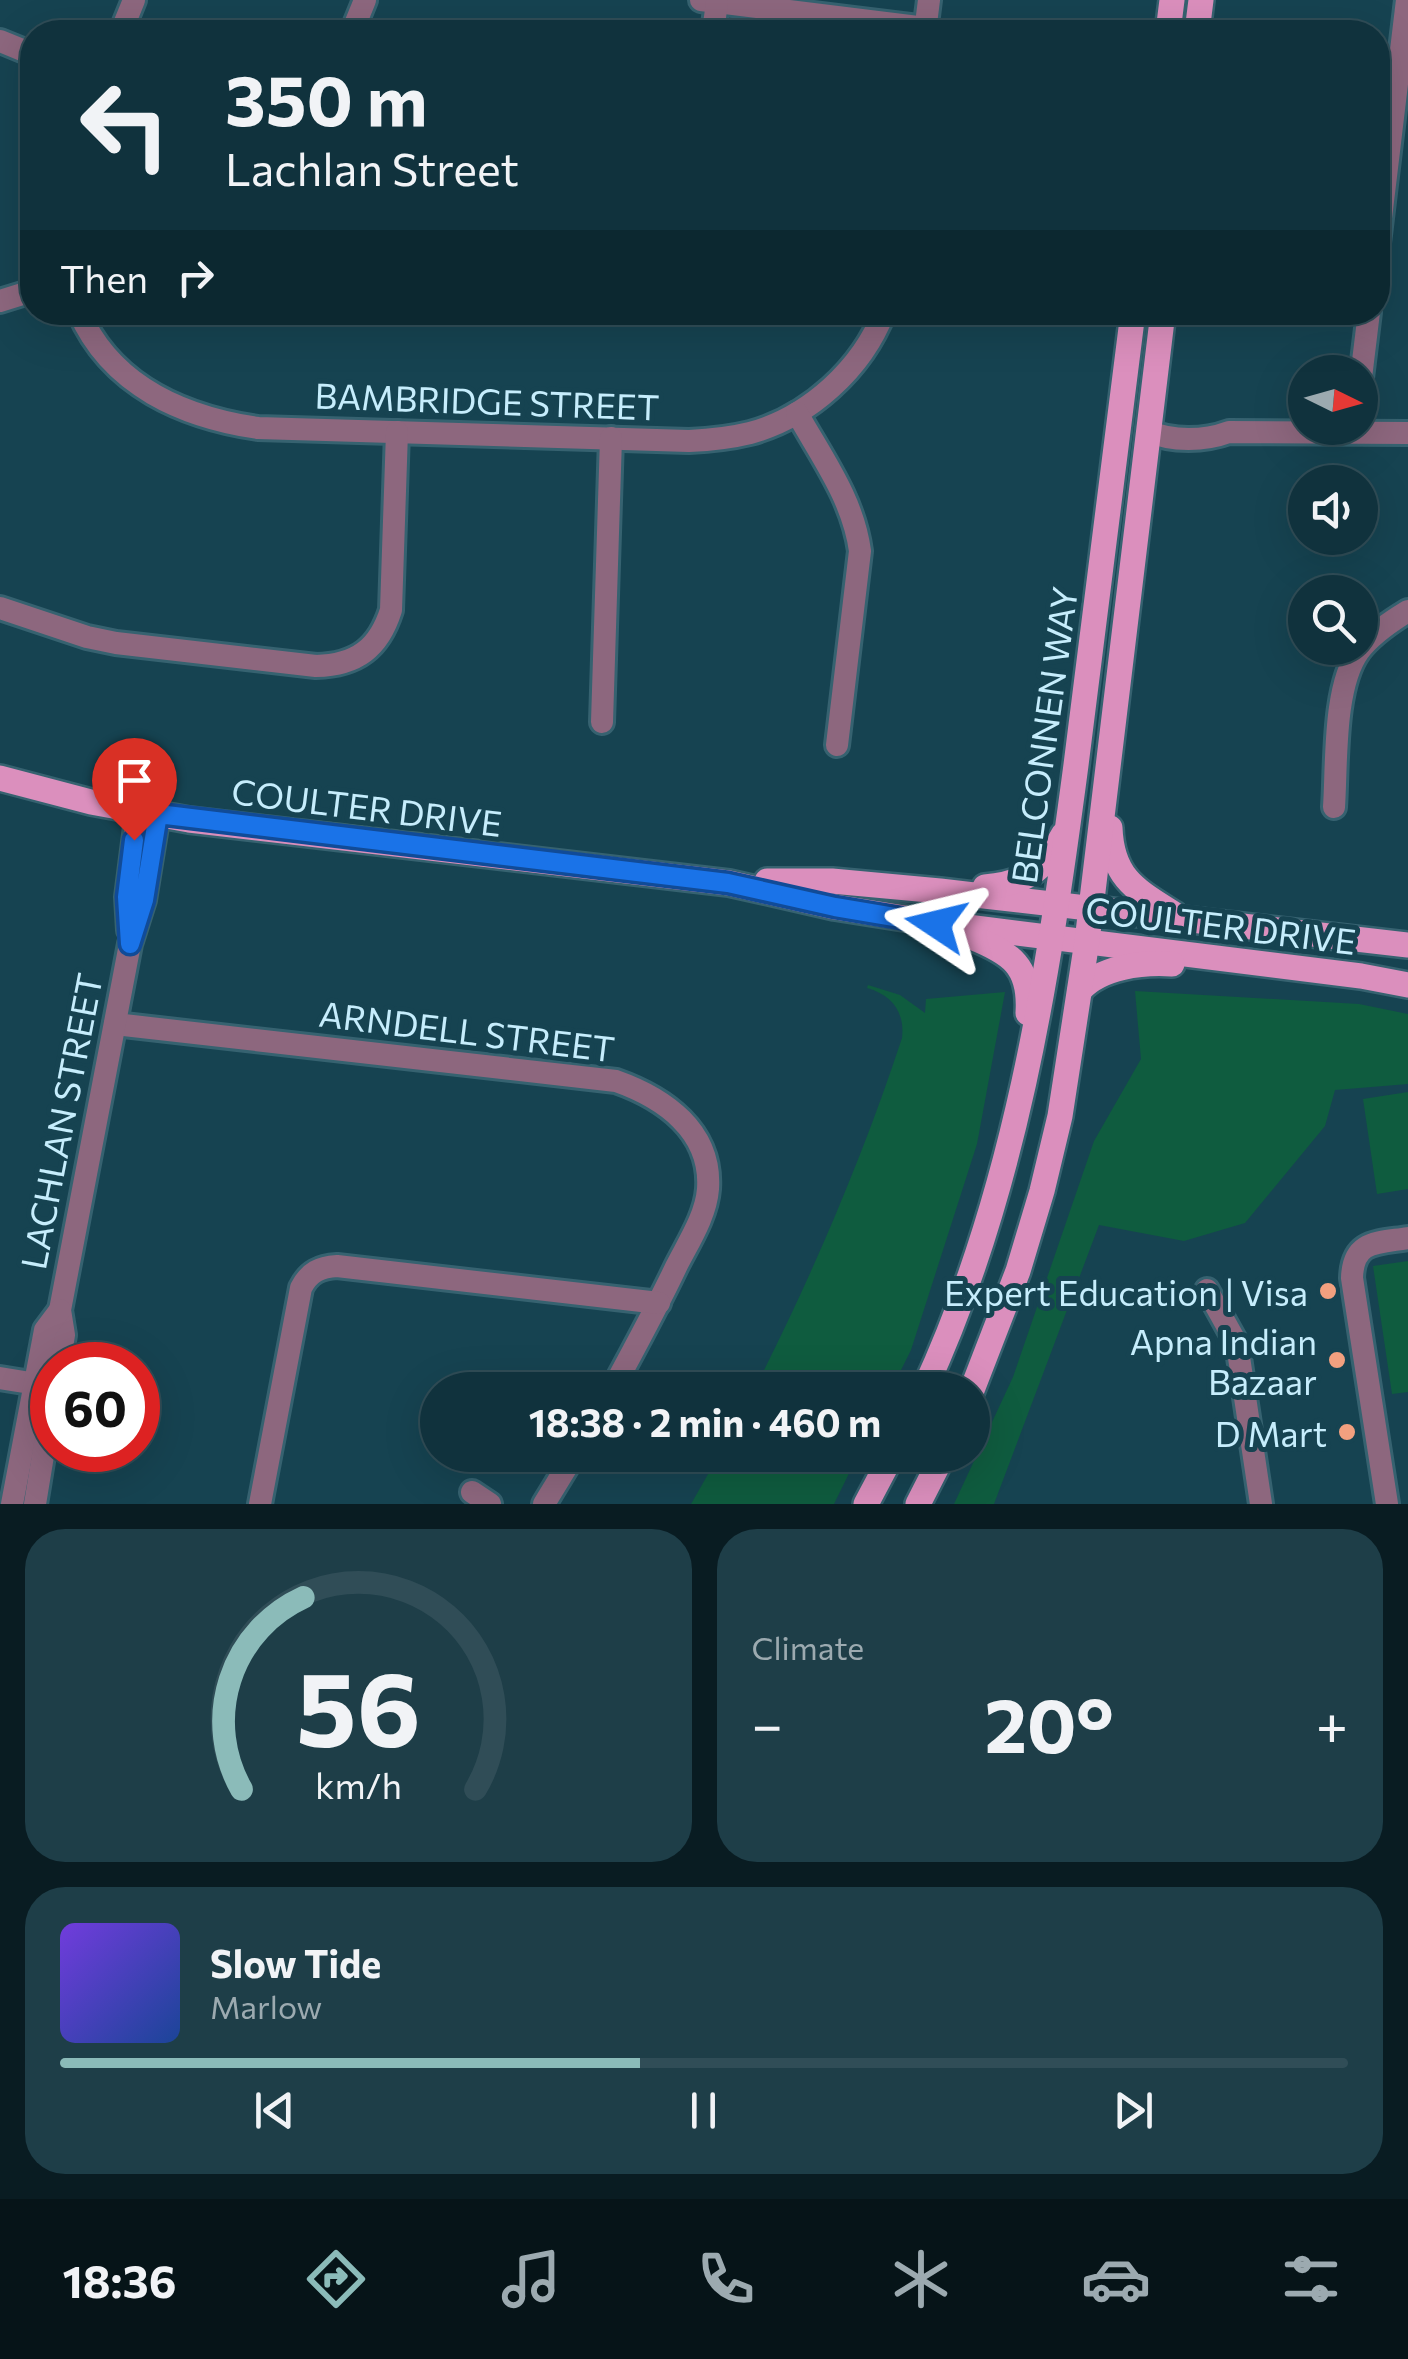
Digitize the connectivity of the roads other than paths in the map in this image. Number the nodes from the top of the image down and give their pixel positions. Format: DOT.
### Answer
graph roads {
  1 [pos="1407,0"];
  2 [pos="709,1"];
  3 [pos="851,20"];
  4 [pos="1406,26"];
  5 [pos="1390,150"];
  6 [pos="85,325"];
  7 [pos="878,325"];
  8 [pos="1131,325"];
  9 [pos="1161,325"];
  10 [pos="1367,325"];
  11 [pos="1364,355"];
  12 [pos="1124,382"];
  13 [pos="797,414"];
  14 [pos="1148,431"];
  15 [pos="1288,431"];
  16 [pos="1378,431"];
  17 [pos="397,432"];
  18 [pos="1408,433"];
  19 [pos="610,438"];
  20 [pos="1113,474"];
  21 [pos="0,608"];
  22 [pos="1408,611"];
  23 [pos="602,722"];
  24 [pos="837,745"];
  25 [pos="1107,773"];
  26 [pos="0,778"];
  27 [pos="1334,807"];
  28 [pos="148,813"];
  29 [pos="1068,826"];
  30 [pos="728,883"];
  31 [pos="940,892"];
  32 [pos="1056,906"];
  33 [pos="1091,910"];
  34 [pos="1180,918"];
  35 [pos="936,924"];
  36 [pos="1051,938"];
  37 [pos="1087,942"];
  38 [pos="1408,945"];
  39 [pos="1361,976"];
  40 [pos="1408,985"];
  41 [pos="1080,990"];
  42 [pos="115,1024"];
  43 [pos="1018,1102"];
  44 [pos="1408,1238"];
  45 [pos="1207,1290"];
  46 [pos="659,1303"];
  47 [pos="60,1310"];
  48 [pos="45,1342"];
  49 [pos="63,1342"];
  50 [pos="622,1372"];
  51 [pos="932,1372"];
  52 [pos="979,1372"];
  53 [pos="0,1378"];
  54 [pos="30,1383"];
  55 [pos="30,1437"];
  56 [pos="40,1472"];
  57 [pos="564,1472"];
  58 [pos="883,1472"];
  59 [pos="934,1472"];
  60 [pos="12,1504"];
  61 [pos="35,1504"];
  62 [pos="260,1504"];
  63 [pos="544,1504"];
  64 [pos="866,1504"];
  65 [pos="918,1504"];
  66 [pos="1261,1504"];
  67 [pos="1387,1504"];
  1 -- 4 [label="street"];
  2 -- 3 [label="street"];
  4 -- 5 [label="street"];
  6 -- 17 [label="street, BAMBRIDGE STREET"];
  7 -- 13 [label="street, BAMBRIDGE STREET"];
  8 -- 12 [label="main road, BELCONNEN WAY"];
  9 -- 14 [label="main road, BELCONNEN WAY"];
  10 -- 11 [label="street"];
  12 -- 14 [label="main road"];
  12 -- 20 [label="main road, BELCONNEN WAY"];
  13 -- 19 [label="street, BAMBRIDGE STREET"];
  13 -- 24 [label="street"];
  14 -- 15 [label="street"];
  14 -- 20 [label="main road"];
  14 -- 25 [label="main road, BELCONNEN WAY"];
  16 -- 18 [label="street"];
  17 -- 19 [label="street, BAMBRIDGE STREET"];
  17 -- 21 [label="street"];
  19 -- 23 [label="street"];
  20 -- 29 [label="main road, BELCONNEN WAY"];
  22 -- 27 [label="street"];
  25 -- 33 [label="main road, BELCONNEN WAY"];
  25 -- 34 [label="main road"];
  26 -- 28 [label="main road, COULTER DRIVE"];
  28 -- 30 [label="main road, COULTER DRIVE"];
  28 -- 42 [label="street, LACHLAN STREET"];
  29 -- 31 [label="main road"];
  29 -- 32 [label="main road, BELCONNEN WAY"];
  30 -- 31 [label="main road, COULTER DRIVE"];
  30 -- 35 [label="main road, COULTER DRIVE"];
  31 -- 32 [label="main road, COULTER DRIVE"];
  32 -- 33 [label="main road, COULTER DRIVE"];
  32 -- 36 [label="main road, BELCONNEN WAY"];
  33 -- 34 [label="main road, COULTER DRIVE"];
  33 -- 37 [label="main road, BELCONNEN WAY"];
  34 -- 38 [label="main road, COULTER DRIVE"];
  35 -- 36 [label="main road, COULTER DRIVE"];
  35 -- 43 [label="main road"];
  36 -- 37 [label="main road, COULTER DRIVE"];
  36 -- 43 [label="main road, BELCONNEN WAY"];
  37 -- 39 [label="main road, COULTER DRIVE"];
  37 -- 41 [label="main road, BELCONNEN WAY"];
  39 -- 40 [label="main road, COULTER DRIVE"];
  39 -- 41 [label="main road"];
  41 -- 52 [label="main road, BELCONNEN WAY"];
  42 -- 46 [label="street, ARNDELL STREET"];
  42 -- 47 [label="street, LACHLAN STREET"];
  43 -- 51 [label="main road, BELCONNEN WAY"];
  44 -- 67 [label="street"];
  45 -- 66 [label="street"];
  46 -- 50 [label="street, ARNDELL STREET"];
  46 -- 62 [label="street"];
  47 -- 48 [label="street, LACHLAN STREET"];
  47 -- 49 [label="street, LACHLAN STREET"];
  53 -- 54 [label="street"];
  55 -- 60 [label="street, LACHLAN STREET"];
  56 -- 61 [label="street"];
  57 -- 63 [label="street"];
  58 -- 64 [label="main road"];
  59 -- 65 [label="main road"];
}
